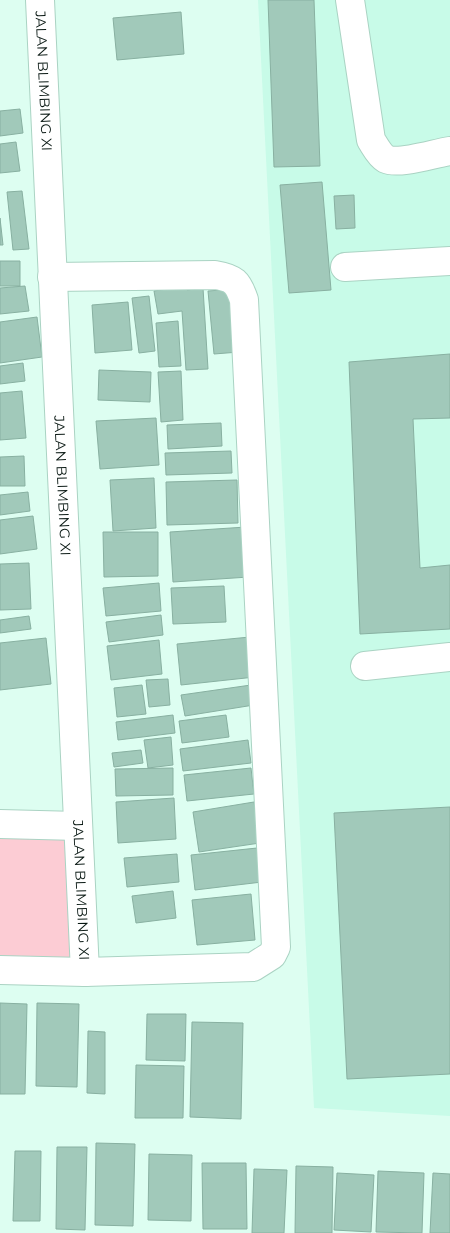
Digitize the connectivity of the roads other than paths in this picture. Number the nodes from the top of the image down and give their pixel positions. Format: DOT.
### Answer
graph roads {
  1 [pos="40,0"];
  2 [pos="350,0"];
  3 [pos="450,150"];
  4 [pos="450,261"];
  5 [pos="345,267"];
  6 [pos="52,277"];
  7 [pos="450,658"];
  8 [pos="365,666"];
  9 [pos="0,824"];
  10 [pos="78,826"];
  11 [pos="0,970"];
  12 [pos="85,972"];
  1 -- 6 [label="street, JALAN BLIMBING XI"];
  2 -- 3 [label="street"];
  4 -- 5 [label="street"];
  6 -- 10 [label="street, JALAN BLIMBING XI"];
  6 -- 12 [label="street"];
  7 -- 8 [label="street"];
  9 -- 10 [label="street"];
  10 -- 12 [label="street, JALAN BLIMBING XI"];
  11 -- 12 [label="street"];
}
